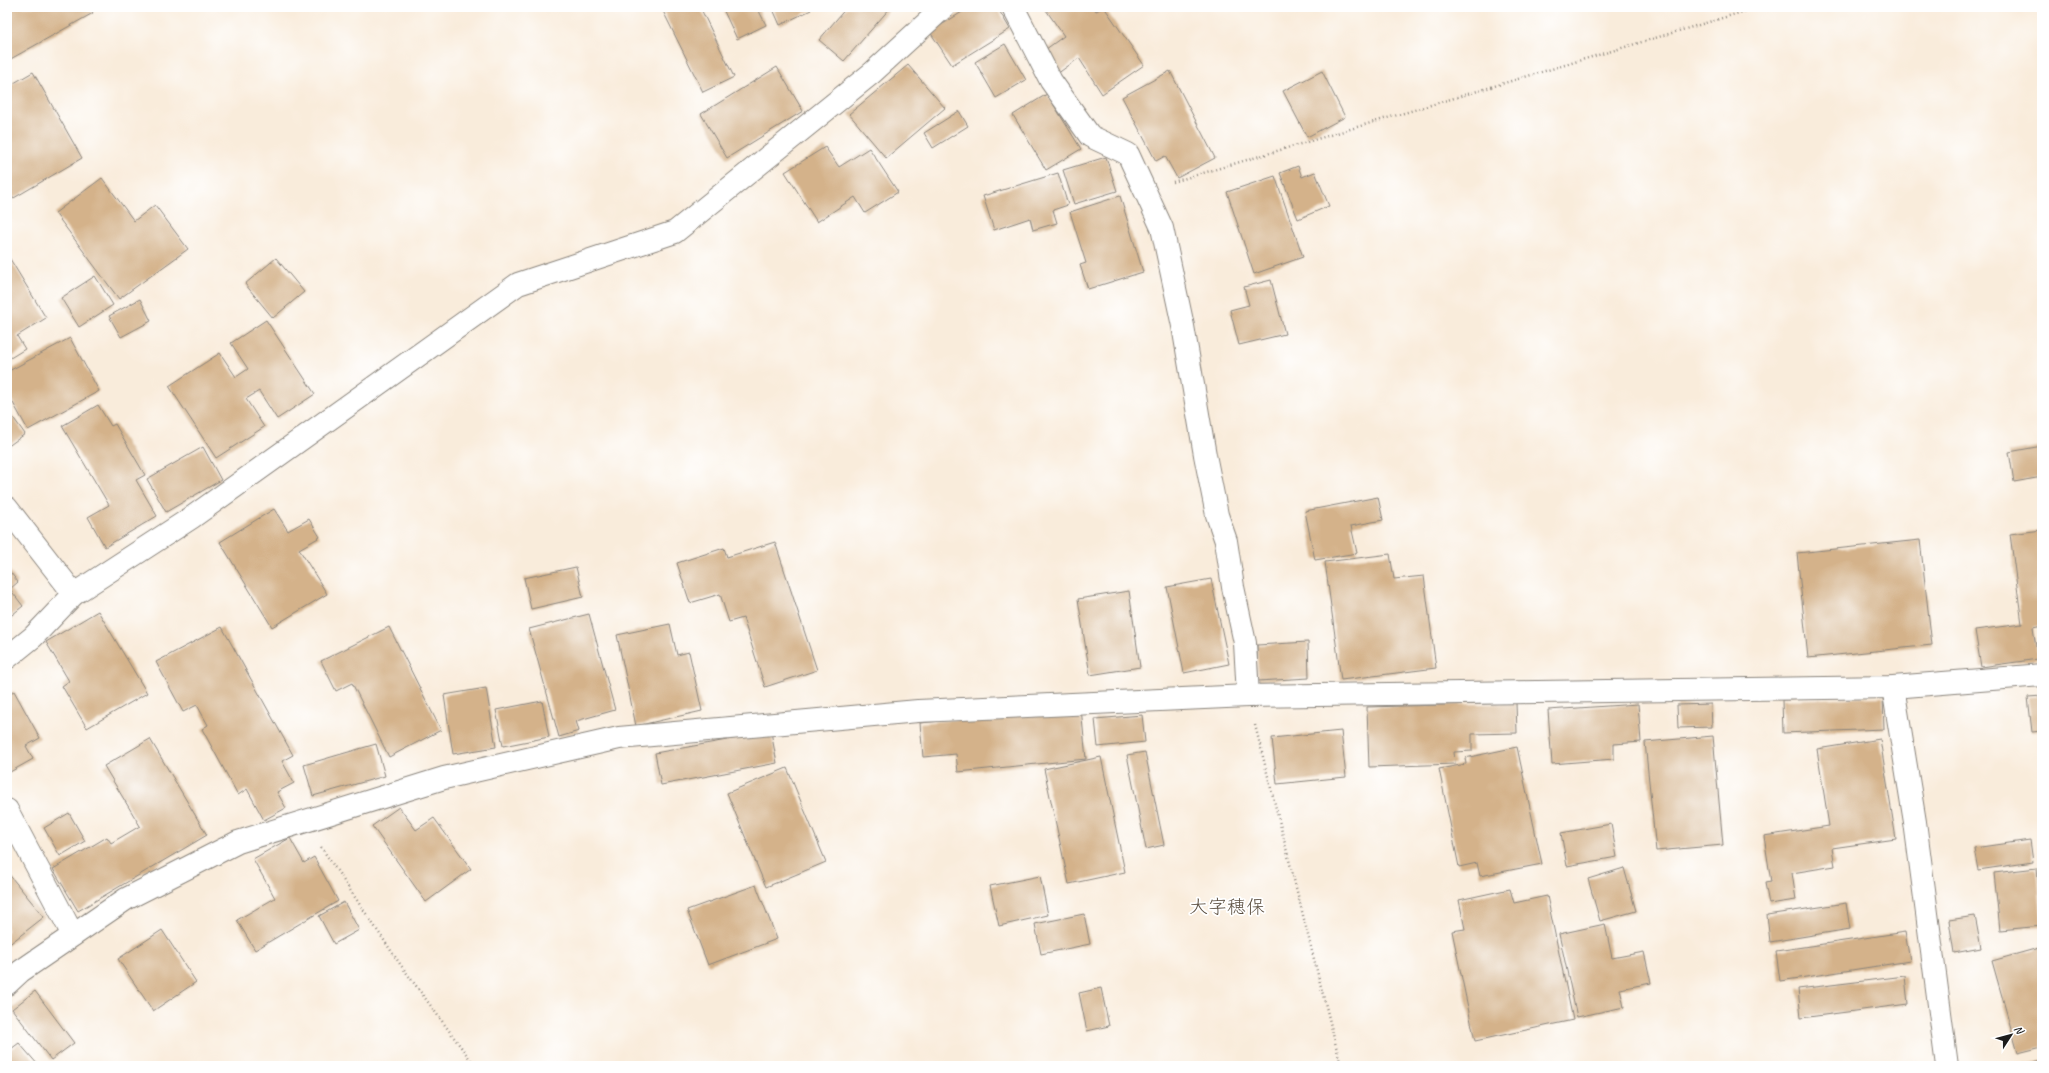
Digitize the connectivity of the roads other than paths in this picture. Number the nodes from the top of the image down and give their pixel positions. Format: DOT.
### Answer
graph roads {
  1 [pos="944,7"];
  2 [pos="1013,7"];
  3 [pos="7,508"];
  4 [pos="74,594"];
  5 [pos="7,658"];
  6 [pos="2042,675"];
  7 [pos="1893,687"];
  8 [pos="1248,696"];
  9 [pos="7,810"];
  10 [pos="73,935"];
  11 [pos="7,984"];
  12 [pos="1948,1066"];
  1 -- 4 [label="street"];
  2 -- 8 [label="street"];
  3 -- 4 [label="street"];
  4 -- 5 [label="street"];
  6 -- 7 [label="street"];
  7 -- 8 [label="street"];
  7 -- 12 [label="street"];
  8 -- 10 [label="street"];
  9 -- 10 [label="street"];
  10 -- 11 [label="street"];
}
